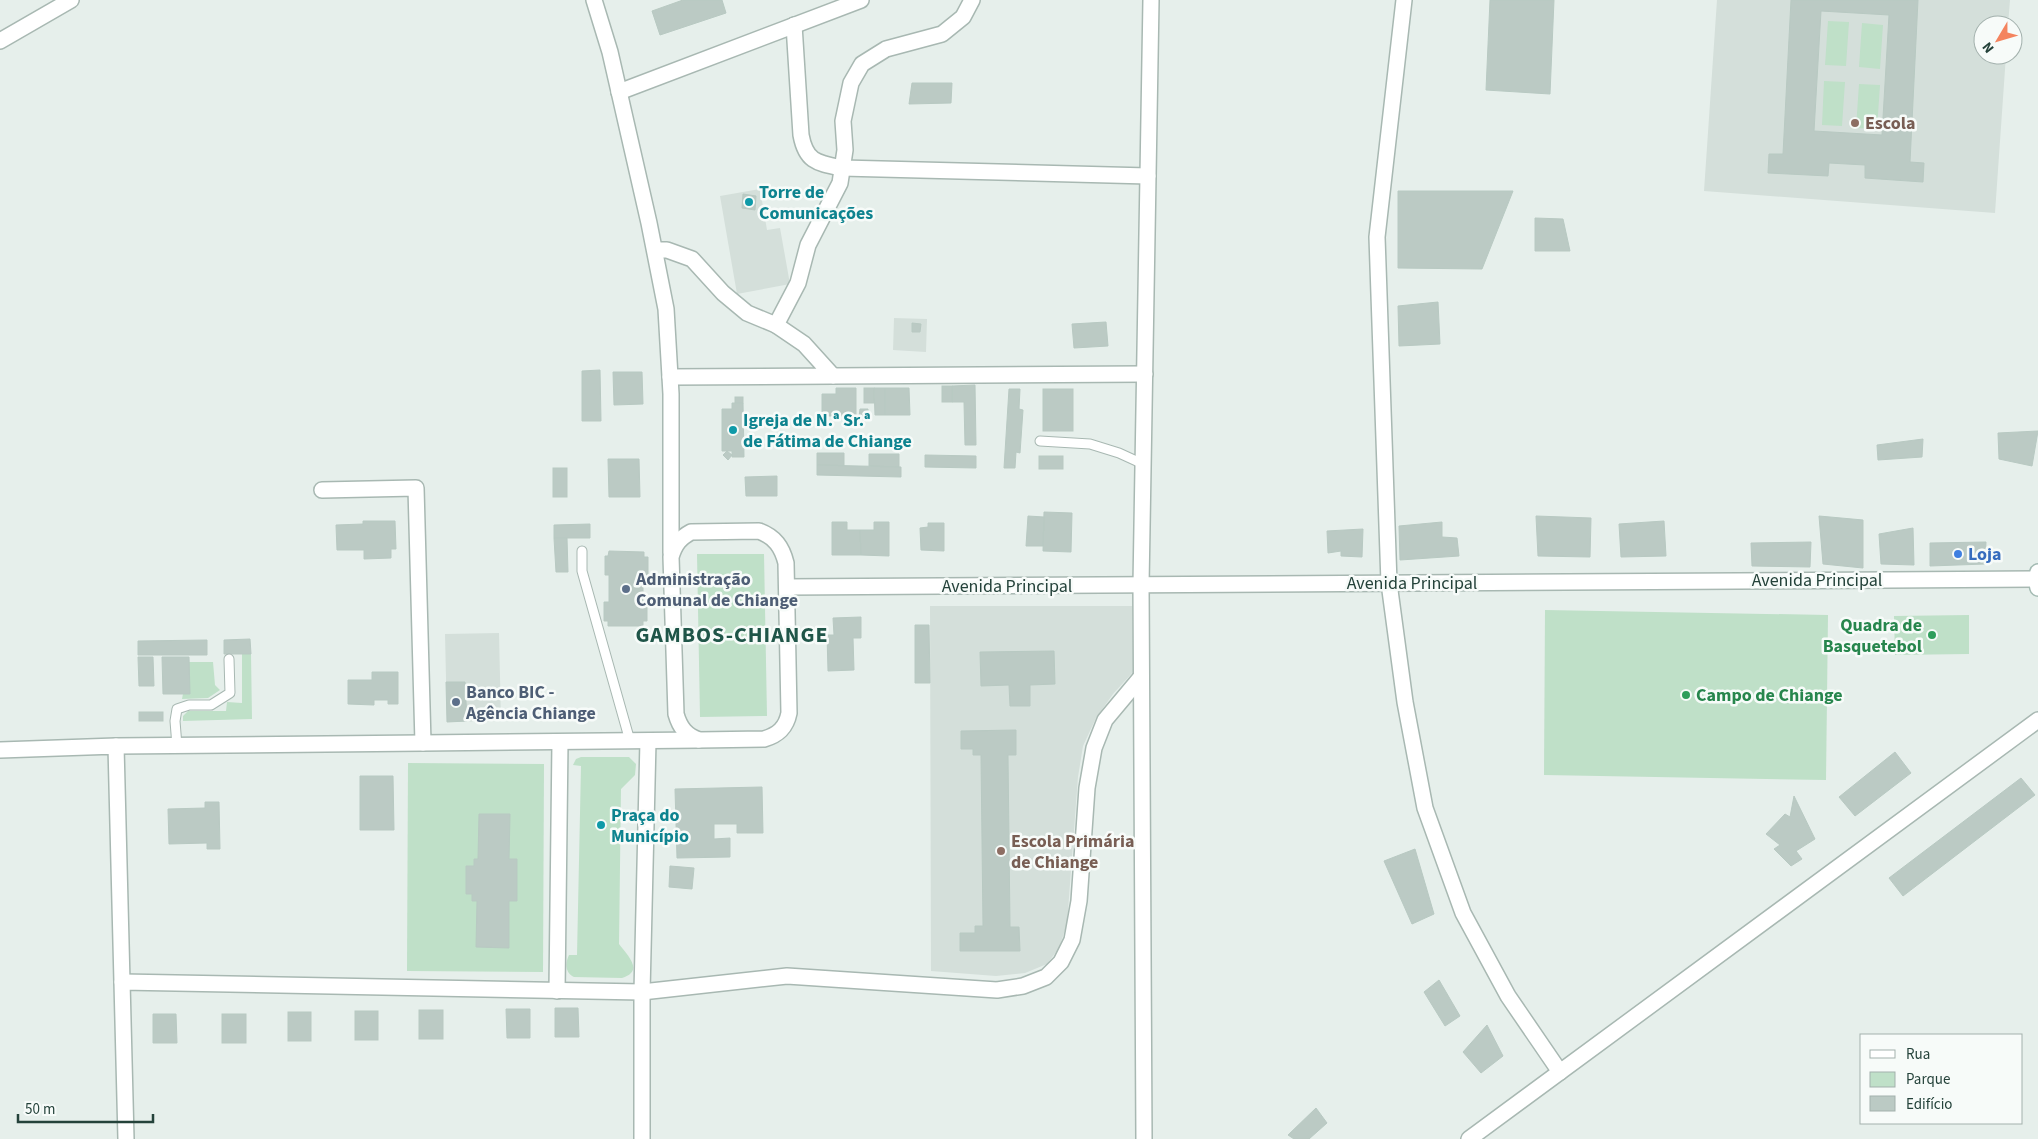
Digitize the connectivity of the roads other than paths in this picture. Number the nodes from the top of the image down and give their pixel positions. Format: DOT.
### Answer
graph roads {
  1 [pos="71,0"];
  2 [pos="594,0"];
  3 [pos="861,0"];
  4 [pos="972,0"];
  5 [pos="1151,0"];
  6 [pos="1404,0"];
  7 [pos="794,25"];
  8 [pos="0,41"];
  9 [pos="619,92"];
  10 [pos="842,168"];
  11 [pos="1148,176"];
  12 [pos="655,250"];
  13 [pos="776,325"];
  14 [pos="1144,374"];
  15 [pos="833,376"];
  16 [pos="670,377"];
  17 [pos="1040,441"];
  18 [pos="1143,464"];
  19 [pos="322,490"];
  20 [pos="582,551"];
  21 [pos="671,557"];
  22 [pos="2037,580"];
  23 [pos="1389,583"];
  24 [pos="1141,585"];
  25 [pos="787,587"];
  26 [pos="229,659"];
  27 [pos="1141,678"];
  28 [pos="2038,720"];
  29 [pos="699,740"];
  30 [pos="630,741"];
  31 [pos="648,741"];
  32 [pos="560,742"];
  33 [pos="423,743"];
  34 [pos="116,746"];
  35 [pos="177,746"];
  36 [pos="0,750"];
  37 [pos="122,982"];
  38 [pos="557,991"];
  39 [pos="642,992"];
  40 [pos="1560,1072"];
  41 [pos="126,1139"];
  42 [pos="642,1139"];
  43 [pos="1144,1139"];
  44 [pos="1469,1139"];
  1 -- 8 [label="street"];
  2 -- 9 [label="street"];
  3 -- 7 [label="street"];
  4 -- 10 [label="street"];
  5 -- 11 [label="street"];
  6 -- 23 [label="street"];
  7 -- 9 [label="street"];
  7 -- 10 [label="street"];
  9 -- 12 [label="street"];
  10 -- 11 [label="street"];
  10 -- 13 [label="street"];
  11 -- 14 [label="street"];
  12 -- 13 [label="street"];
  12 -- 16 [label="street"];
  13 -- 15 [label="street"];
  14 -- 15 [label="street"];
  14 -- 18 [label="street"];
  15 -- 16 [label="street"];
  16 -- 21 [label="street"];
  17 -- 18 [label="lane"];
  18 -- 24 [label="street"];
  19 -- 33 [label="street"];
  20 -- 30 [label="lane"];
  21 -- 25 [label="street"];
  21 -- 29 [label="street"];
  22 -- 23 [label="street, Avenida Principal"];
  23 -- 24 [label="street, Avenida Principal"];
  23 -- 40 [label="street"];
  24 -- 25 [label="street, Avenida Principal"];
  24 -- 27 [label="street"];
  25 -- 29 [label="street"];
  26 -- 35 [label="lane"];
  27 -- 39 [label="street"];
  27 -- 43 [label="street"];
  28 -- 40 [label="street"];
  29 -- 31 [label="street"];
  30 -- 31 [label="street"];
  30 -- 32 [label="street"];
  31 -- 39 [label="street"];
  32 -- 33 [label="street"];
  32 -- 38 [label="street"];
  33 -- 35 [label="street"];
  34 -- 35 [label="street"];
  34 -- 36 [label="street"];
  34 -- 37 [label="street"];
  37 -- 38 [label="street"];
  37 -- 41 [label="street"];
  38 -- 39 [label="street"];
  39 -- 42 [label="street"];
  40 -- 44 [label="street"];
}
